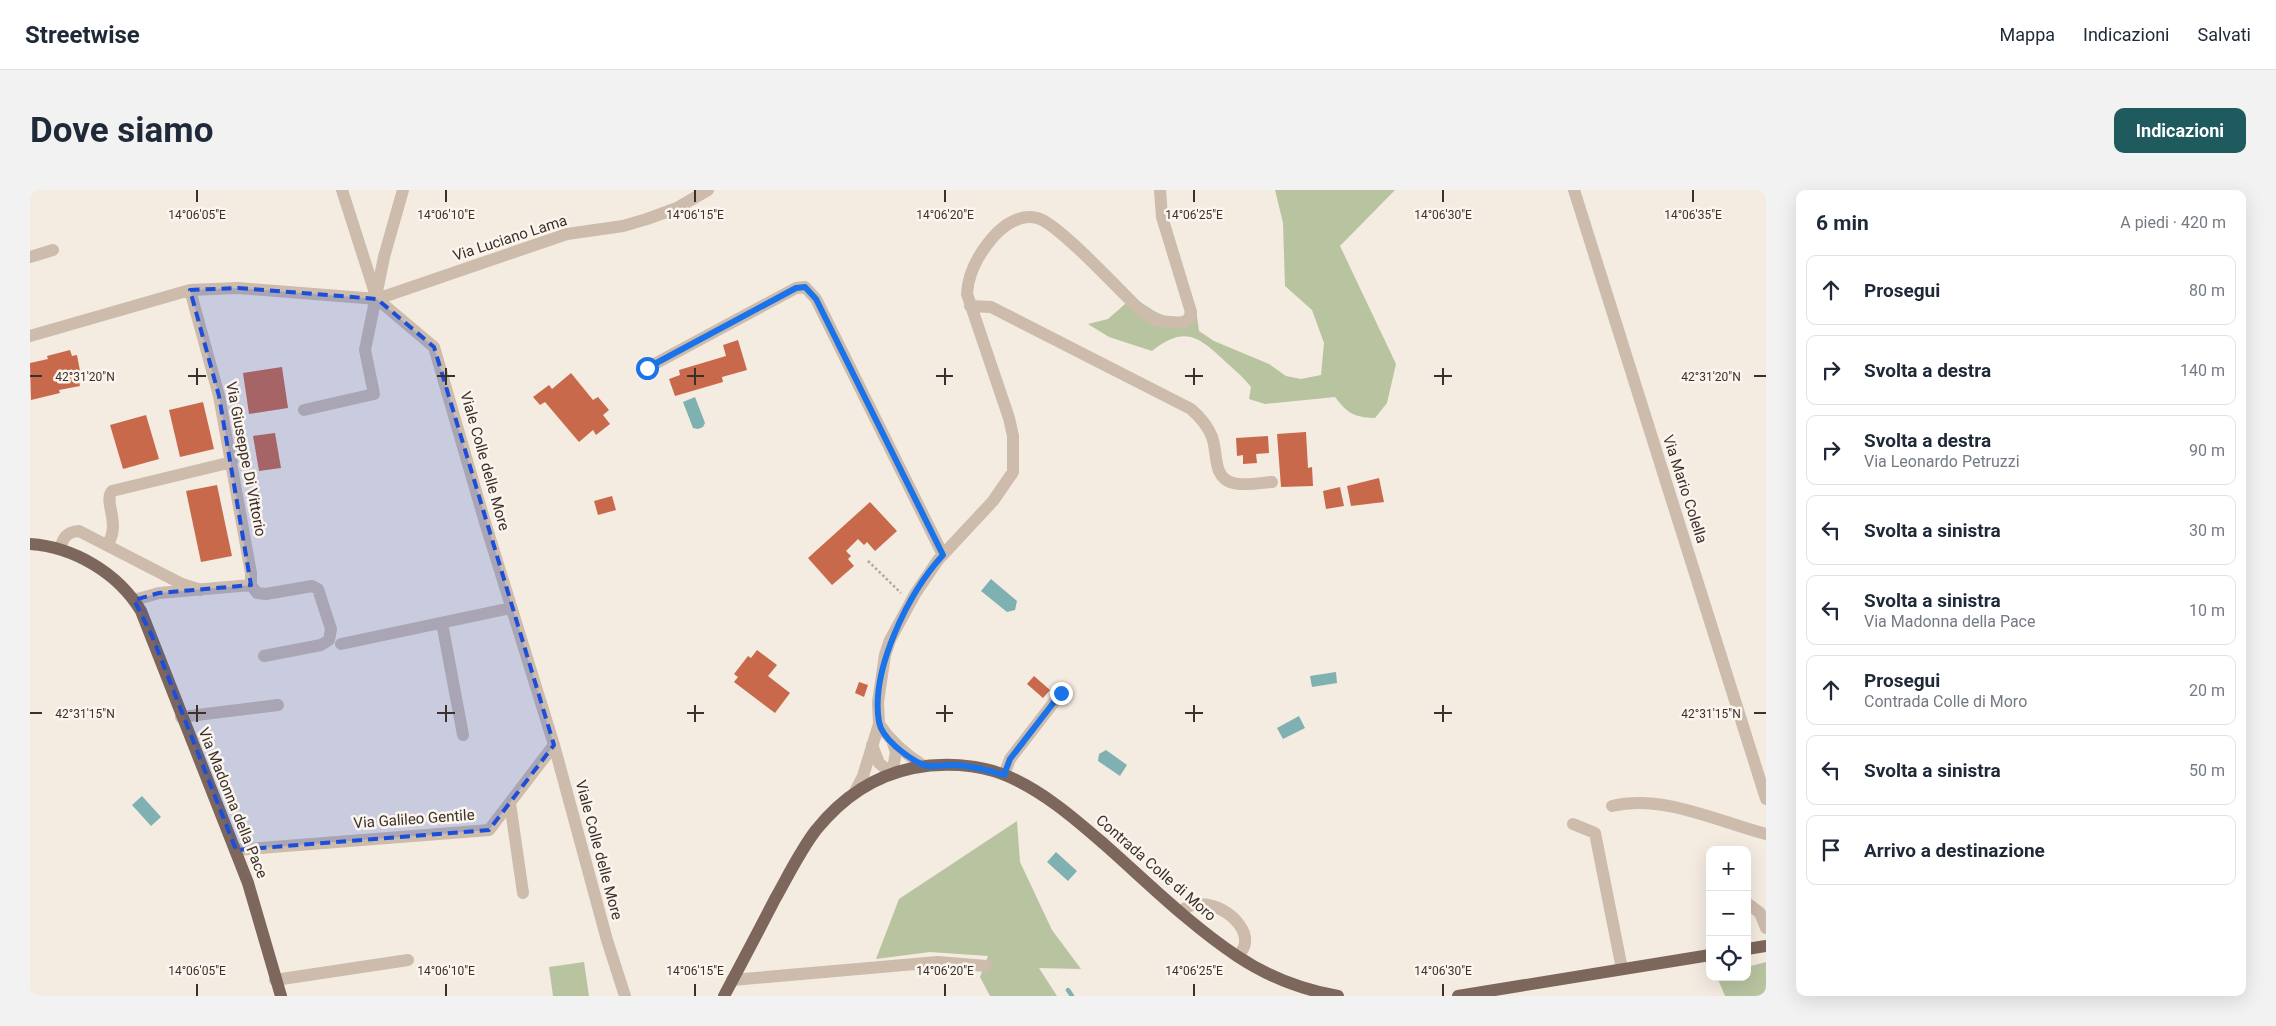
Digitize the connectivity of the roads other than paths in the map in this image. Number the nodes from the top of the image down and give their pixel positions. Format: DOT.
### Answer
graph roads {
  1 [pos="342,190"];
  2 [pos="404,190"];
  3 [pos="708,190"];
  4 [pos="1160,190"];
  5 [pos="1574,190"];
  6 [pos="53,250"];
  7 [pos="30,256"];
  8 [pos="190,290"];
  9 [pos="377,299"];
  10 [pos="970,306"];
  11 [pos="30,336"];
  12 [pos="647,368"];
  13 [pos="304,410"];
  14 [pos="232,462"];
  15 [pos="1272,482"];
  16 [pos="30,544"];
  17 [pos="108,544"];
  18 [pos="60,549"];
  19 [pos="943,555"];
  20 [pos="251,586"];
  21 [pos="200,590"];
  22 [pos="134,600"];
  23 [pos="511,608"];
  24 [pos="442,623"];
  25 [pos="341,644"];
  26 [pos="264,656"];
  27 [pos="1061,693"];
  28 [pos="278,705"];
  29 [pos="181,718"];
  30 [pos="879,724"];
  31 [pos="463,735"];
  32 [pos="893,743"];
  33 [pos="554,745"];
  34 [pos="872,745"];
  35 [pos="924,766"];
  36 [pos="892,774"];
  37 [pos="1004,775"];
  38 [pos="855,792"];
  39 [pos="1766,799"];
  40 [pos="510,803"];
  41 [pos="1612,806"];
  42 [pos="1573,824"];
  43 [pos="1766,834"];
  44 [pos="236,850"];
  45 [pos="523,893"];
  46 [pos="1751,906"];
  47 [pos="1181,912"];
  48 [pos="1766,928"];
  49 [pos="1766,946"];
  50 [pos="1751,948"];
  51 [pos="1706,956"];
  52 [pos="1239,957"];
  53 [pos="408,960"];
  54 [pos="986,966"];
  55 [pos="1622,969"];
  56 [pos="275,980"];
  57 [pos="732,980"];
  58 [pos="281,996"];
  59 [pos="625,996"];
  60 [pos="724,996"];
  61 [pos="1338,996"];
  62 [pos="1458,996"];
  1 -- 9 [label="street"];
  2 -- 9 [label="street"];
  3 -- 9 [label="street, Via Luciano Lama"];
  4 -- 10 [label="street"];
  5 -- 39 [label="street, Via Mario Colella"];
  6 -- 7 [label="street"];
  8 -- 9 [label="street"];
  8 -- 11 [label="street"];
  8 -- 14 [label="street, Via Giuseppe Di Vittorio"];
  9 -- 13 [label="street"];
  9 -- 23 [label="street, Viale Colle delle More"];
  10 -- 15 [label="street"];
  10 -- 19 [label="street"];
  12 -- 19 [label="street"];
  14 -- 17 [label="street"];
  14 -- 20 [label="street, Via Giuseppe Di Vittorio"];
  16 -- 18 [label="main road, Via Madonna della Pace"];
  17 -- 18 [label="street"];
  17 -- 21 [label="street"];
  18 -- 22 [label="main road, Via Madonna della Pace"];
  19 -- 30 [label="street"];
  20 -- 21 [label="street"];
  20 -- 26 [label="street"];
  21 -- 22 [label="street"];
  22 -- 29 [label="main road, Via Madonna della Pace"];
  23 -- 24 [label="street"];
  23 -- 33 [label="street, Viale Colle delle More"];
  24 -- 25 [label="street"];
  24 -- 31 [label="street"];
  27 -- 37 [label="street"];
  28 -- 29 [label="street"];
  29 -- 44 [label="main road, Via Madonna della Pace"];
  30 -- 32 [label="street"];
  30 -- 34 [label="street"];
  32 -- 35 [label="street"];
  32 -- 36 [label="street"];
  33 -- 40 [label="street, Via Galileo Gentile"];
  33 -- 59 [label="street, Viale Colle delle More"];
  34 -- 36 [label="street"];
  34 -- 38 [label="street"];
  35 -- 36 [label="main road"];
  35 -- 37 [label="main road, Contrada Colle di Moro"];
  36 -- 38 [label="main road"];
  37 -- 47 [label="main road, Contrada Colle di Moro"];
  38 -- 57 [label="main road"];
  40 -- 44 [label="street, Via Galileo Gentile"];
  40 -- 45 [label="street"];
  41 -- 43 [label="street"];
  42 -- 55 [label="street"];
  44 -- 56 [label="main road, Via Madonna della Pace"];
  46 -- 48 [label="street"];
  47 -- 52 [label="main road, Contrada Colle di Moro"];
  47 -- 52 [label="street"];
  49 -- 50 [label="main road"];
  51 -- 55 [label="main road"];
  52 -- 61 [label="main road, Contrada Colle di Moro"];
  53 -- 56 [label="street"];
  54 -- 57 [label="street"];
  55 -- 62 [label="main road"];
  56 -- 58 [label="main road, Via Madonna della Pace"];
  57 -- 60 [label="main road"];
}
